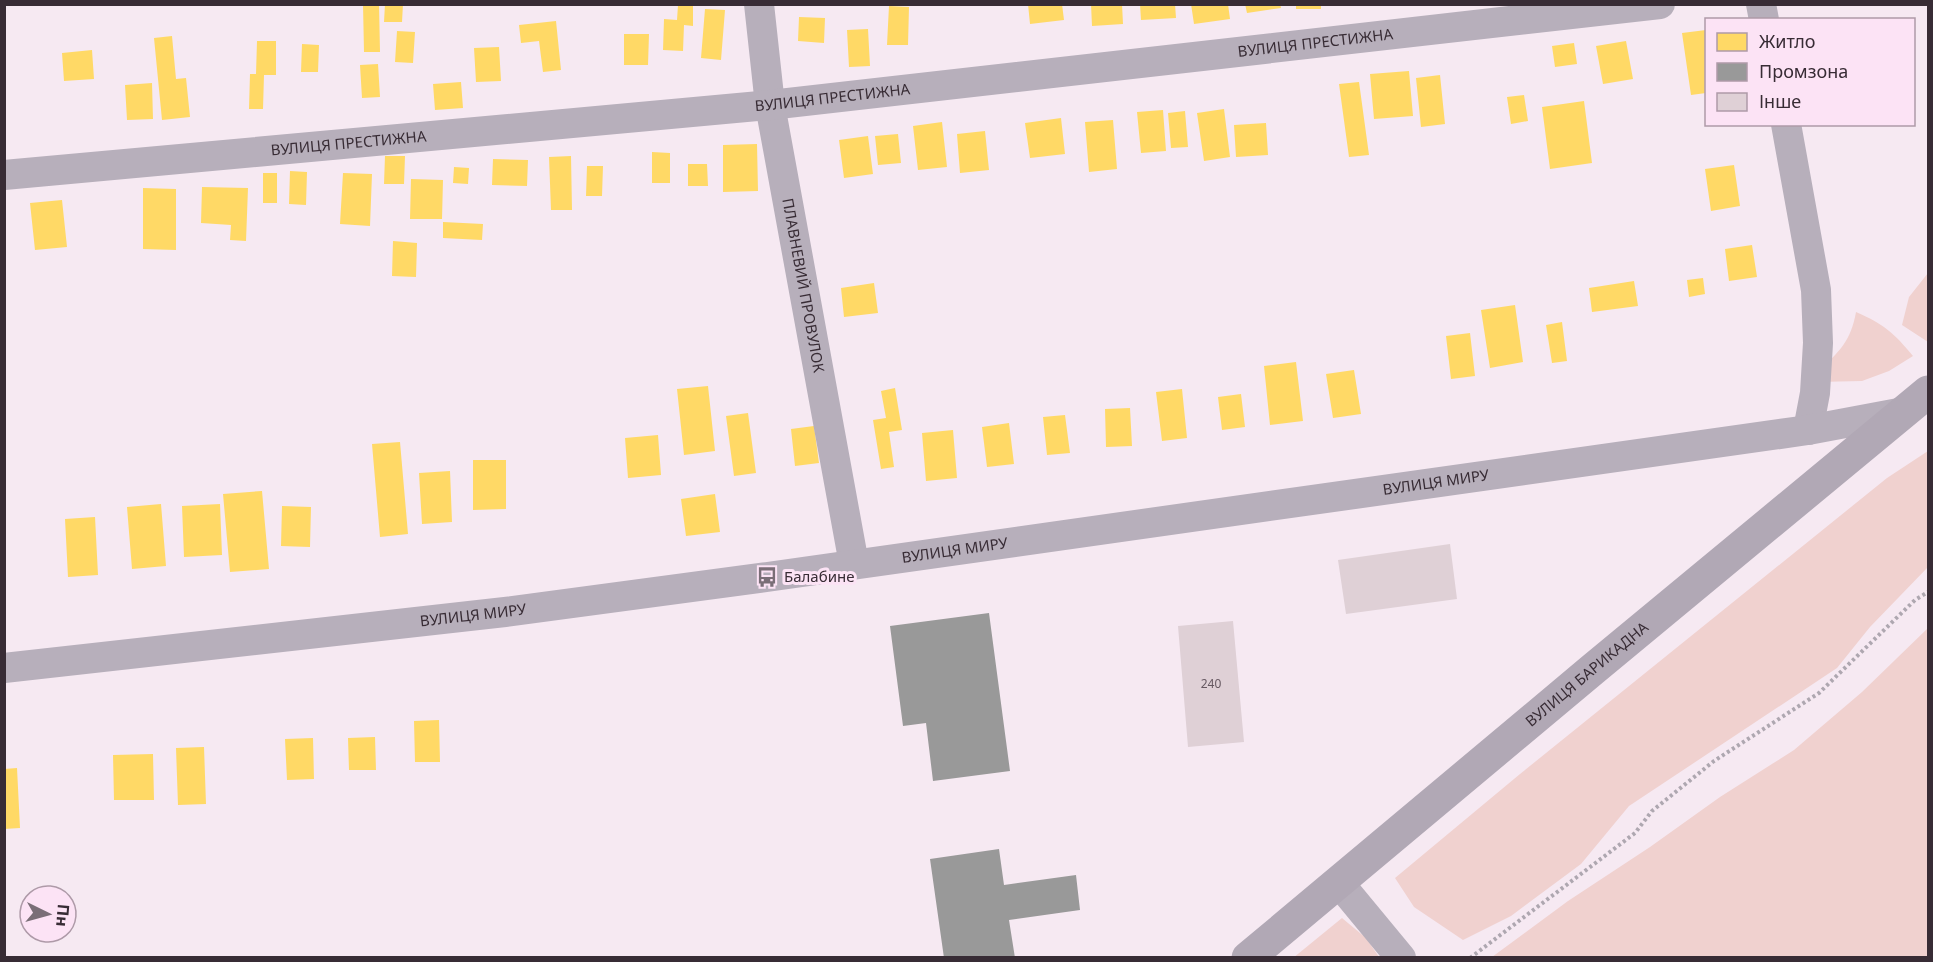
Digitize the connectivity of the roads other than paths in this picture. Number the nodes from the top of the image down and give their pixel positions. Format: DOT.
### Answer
graph roads {
  1 [pos="759,4"];
  2 [pos="1660,4"];
  3 [pos="770,105"];
  4 [pos="1786,126"];
  5 [pos="4,175"];
  6 [pos="1929,392"];
  7 [pos="1904,412"];
  8 [pos="1808,430"];
  9 [pos="854,564"];
  10 [pos="4,668"];
  11 [pos="1339,883"];
  12 [pos="1248,957"];
  13 [pos="1401,957"];
  1 -- 3 [label="street, ПЛАВНЕВИЙ ПРОВУЛОК"];
  2 -- 3 [label="street, ВУЛИЦЯ ПРЕСТИЖНА"];
  3 -- 5 [label="street, ВУЛИЦЯ ПРЕСТИЖНА"];
  3 -- 9 [label="street, ПЛАВНЕВИЙ ПРОВУЛОК"];
  4 -- 8 [label="street"];
  6 -- 7 [label="main road, ВУЛИЦЯ БАРИКАДНА"];
  7 -- 8 [label="street, ВУЛИЦЯ МИРУ"];
  7 -- 11 [label="main road, ВУЛИЦЯ БАРИКАДНА"];
  8 -- 9 [label="street, ВУЛИЦЯ МИРУ"];
  9 -- 10 [label="street, ВУЛИЦЯ МИРУ"];
  11 -- 12 [label="main road, ВУЛИЦЯ БАРИКАДНА"];
  11 -- 13 [label="street"];
}
